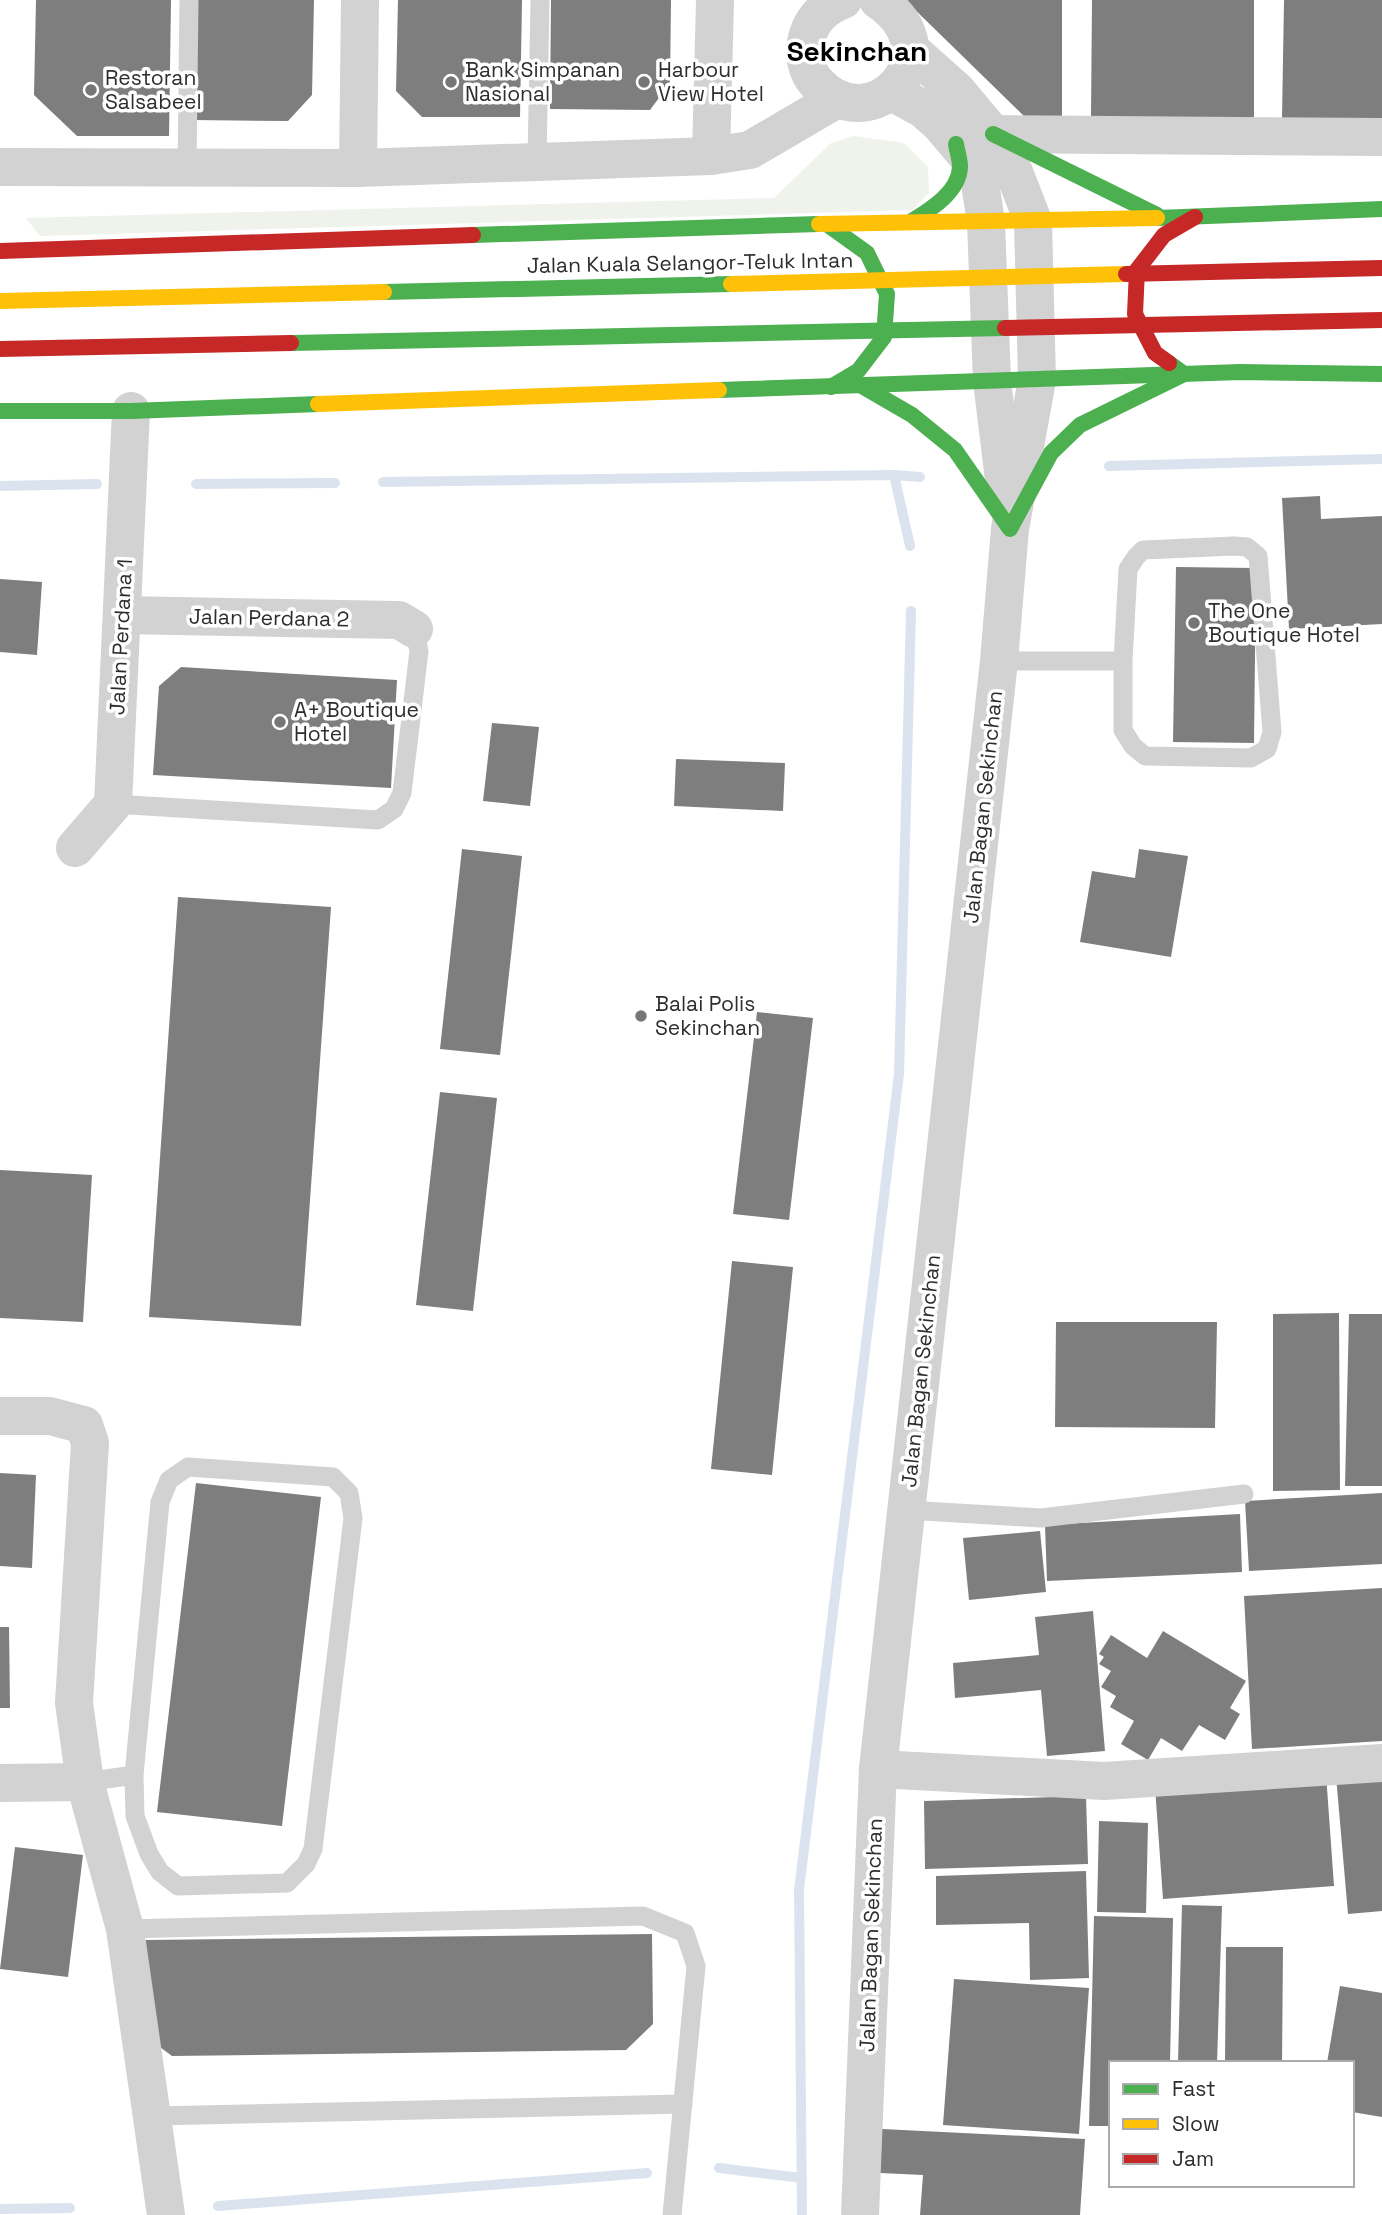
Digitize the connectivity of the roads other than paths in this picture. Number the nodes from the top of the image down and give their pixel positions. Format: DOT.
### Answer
graph roads {
  1 [pos="189,0"];
  2 [pos="360,0"];
  3 [pos="540,0"];
  4 [pos="715,0"];
  5 [pos="878,0"];
  6 [pos="824,5"];
  7 [pos="911,50"];
  8 [pos="892,92"];
  9 [pos="837,99"];
  10 [pos="993,134"];
  11 [pos="1382,137"];
  12 [pos="956,144"];
  13 [pos="711,156"];
  14 [pos="537,162"];
  15 [pos="0,167"];
  16 [pos="187,168"];
  17 [pos="358,168"];
  18 [pos="1382,209"];
  19 [pos="1195,217"];
  20 [pos="1164,218"];
  21 [pos="912,221"];
  22 [pos="1033,221"];
  23 [pos="986,222"];
  24 [pos="828,225"];
  25 [pos="0,251"];
  26 [pos="1382,268"];
  27 [pos="0,301"];
  28 [pos="1382,320"];
  29 [pos="0,349"];
  30 [pos="1184,374"];
  31 [pos="1382,374"];
  32 [pos="1037,380"];
  33 [pos="992,381"];
  34 [pos="862,386"];
  35 [pos="831,387"];
  36 [pos="0,411"];
  37 [pos="131,411"];
  38 [pos="1010,528"];
  39 [pos="122,615"];
  40 [pos="414,629"];
  41 [pos="999,660"];
  42 [pos="1122,661"];
  43 [pos="113,804"];
  44 [pos="75,848"];
  45 [pos="0,1416"];
  46 [pos="1244,1494"];
  47 [pos="906,1510"];
  48 [pos="1382,1763"];
  49 [pos="878,1769"];
  50 [pos="134,1775"];
  51 [pos="85,1782"];
  52 [pos="0,1783"];
  53 [pos="125,1929"];
  54 [pos="683,2104"];
  55 [pos="153,2116"];
  56 [pos="166,2215"];
  57 [pos="672,2215"];
  58 [pos="860,2215"];
  1 -- 16 [label="lane"];
  2 -- 17 [label="street"];
  3 -- 14 [label="lane"];
  4 -- 13 [label="street"];
  5 -- 7 [label="street"];
  6 -- 9 [label="street"];
  7 -- 8 [label="street"];
  7 -- 10 [label="street, Jalan Bagan Sekinchan"];
  8 -- 9 [label="street"];
  8 -- 12 [label="street, Jalan Bagan Sekinchan"];
  9 -- 13 [label="street"];
  10 -- 11 [label="street"];
  10 -- 20 [label="highway"];
  10 -- 22 [label="street, Jalan Bagan Sekinchan"];
  12 -- 21 [label="highway"];
  12 -- 23 [label="street, Jalan Bagan Sekinchan"];
  13 -- 14 [label="street"];
  14 -- 17 [label="street"];
  15 -- 16 [label="street"];
  16 -- 17 [label="street"];
  18 -- 19 [label="highway"];
  19 -- 20 [label="highway"];
  19 -- 30 [label="highway"];
  20 -- 22 [label="highway"];
  21 -- 23 [label="highway"];
  21 -- 24 [label="highway"];
  22 -- 23 [label="highway"];
  22 -- 32 [label="street, Jalan Bagan Sekinchan"];
  23 -- 33 [label="street, Jalan Bagan Sekinchan"];
  24 -- 25 [label="highway"];
  24 -- 35 [label="highway"];
  26 -- 27 [label="highway, Jalan Kuala Selangor-Teluk Intan, bridge"];
  28 -- 29 [label="highway, bridge"];
  30 -- 31 [label="highway"];
  30 -- 32 [label="highway"];
  30 -- 38 [label="highway"];
  32 -- 33 [label="highway"];
  32 -- 38 [label="street, Jalan Bagan Sekinchan"];
  33 -- 34 [label="highway"];
  33 -- 38 [label="street, Jalan Bagan Sekinchan"];
  34 -- 35 [label="highway"];
  34 -- 38 [label="highway"];
  35 -- 37 [label="highway"];
  36 -- 37 [label="highway"];
  37 -- 39 [label="street, Jalan Perdana 1"];
  38 -- 41 [label="street, Jalan Bagan Sekinchan"];
  39 -- 40 [label="street, Jalan Perdana 2"];
  39 -- 43 [label="street, Jalan Perdana 1"];
  40 -- 43 [label="lane"];
  41 -- 42 [label="lane"];
  41 -- 47 [label="street, Jalan Bagan Sekinchan"];
  42 -- 42 [label="lane"];
  43 -- 44 [label="street"];
  45 -- 51 [label="street"];
  46 -- 47 [label="lane"];
  47 -- 49 [label="street, Jalan Bagan Sekinchan"];
  48 -- 49 [label="street"];
  49 -- 58 [label="street, Jalan Bagan Sekinchan"];
  50 -- 50 [label="lane"];
  50 -- 51 [label="lane"];
  51 -- 52 [label="street"];
  51 -- 53 [label="street"];
  53 -- 54 [label="lane"];
  53 -- 55 [label="street"];
  54 -- 55 [label="lane"];
  54 -- 57 [label="lane"];
  55 -- 56 [label="street"];
}
